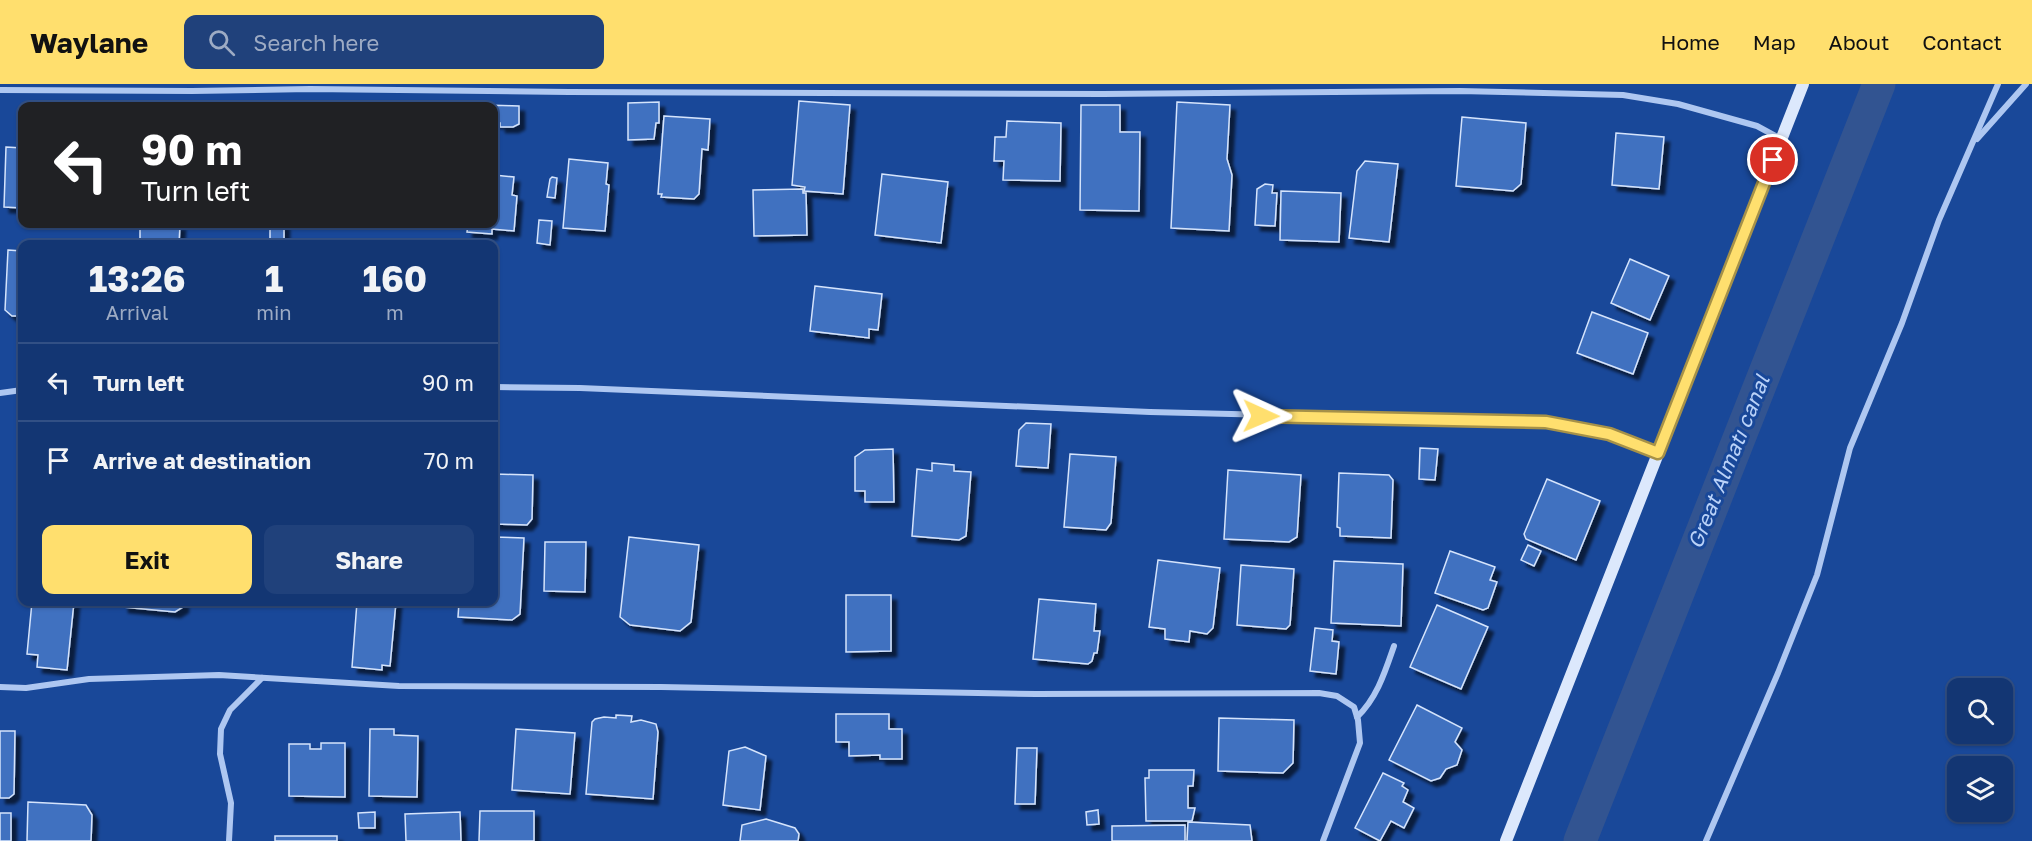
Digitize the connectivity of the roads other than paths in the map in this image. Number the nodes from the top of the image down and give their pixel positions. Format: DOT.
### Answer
graph roads {
  1 [pos="1803,84"];
  2 [pos="1998,84"];
  3 [pos="2026,84"];
  4 [pos="875,88"];
  5 [pos="0,90"];
  6 [pos="1781,139"];
  7 [pos="1972,146"];
  8 [pos="498,387"];
  9 [pos="18,391"];
  10 [pos="0,393"];
  11 [pos="1658,453"];
  12 [pos="1394,646"];
  13 [pos="262,678"];
  14 [pos="0,687"];
  15 [pos="1357,717"];
  16 [pos="229,841"];
  17 [pos="1323,841"];
  18 [pos="1506,841"];
  19 [pos="1706,841"];
  1 -- 6 [label="street"];
  2 -- 7 [label="street"];
  3 -- 7 [label="street"];
  4 -- 5 [label="street"];
  4 -- 6 [label="street"];
  6 -- 11 [label="street"];
  7 -- 19 [label="street"];
  8 -- 11 [label="street"];
  9 -- 10 [label="street"];
  11 -- 18 [label="street"];
  12 -- 15 [label="street"];
  13 -- 14 [label="street"];
  13 -- 15 [label="street"];
  13 -- 16 [label="street"];
  15 -- 17 [label="street"];
}
